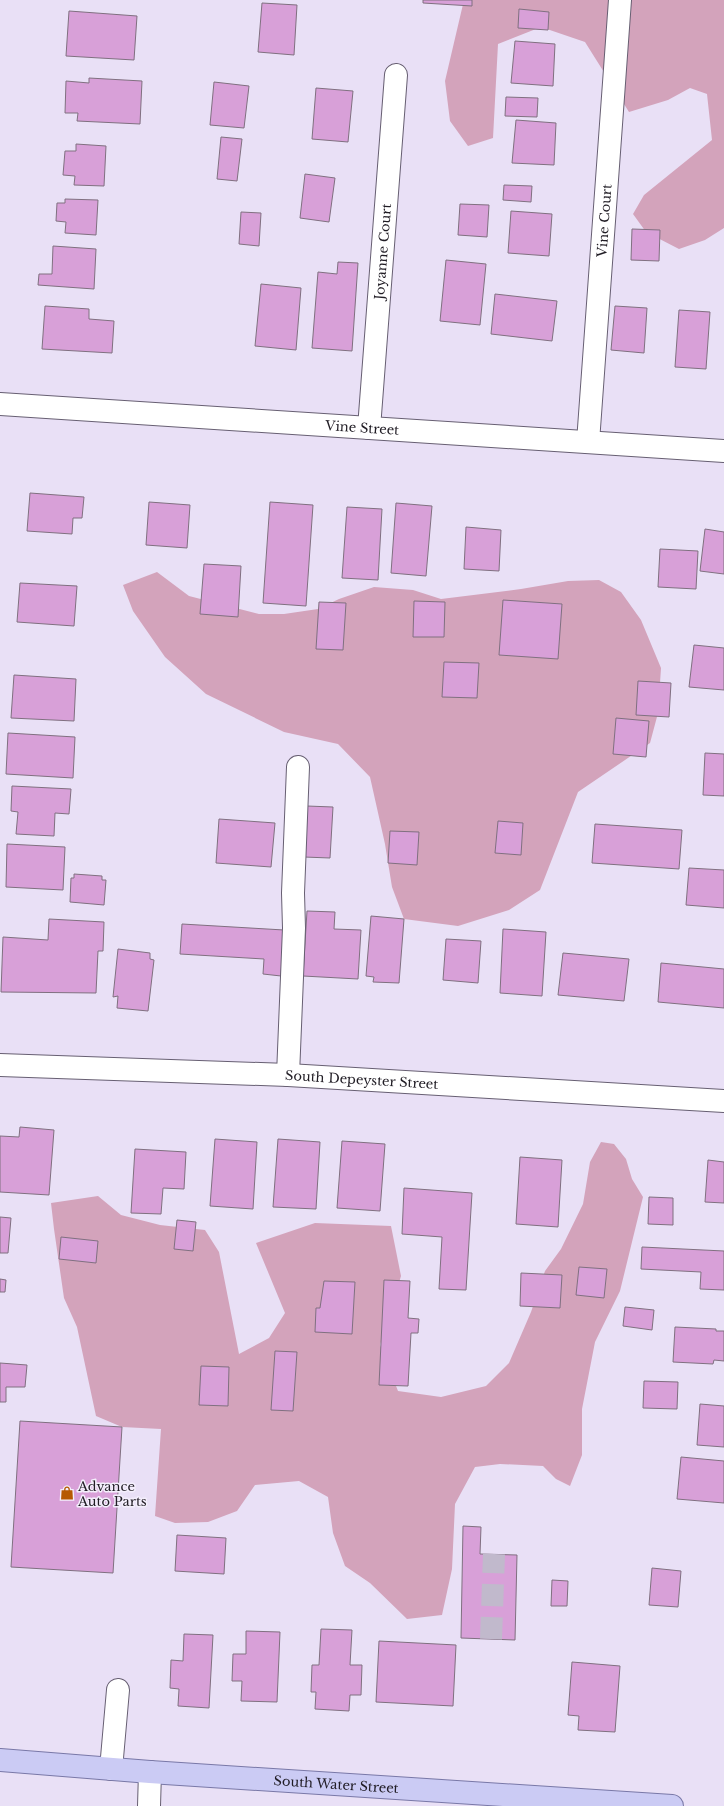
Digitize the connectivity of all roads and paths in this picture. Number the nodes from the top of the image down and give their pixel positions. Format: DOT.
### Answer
graph roads {
  1 [pos="620,0"];
  2 [pos="396,75"];
  3 [pos="0,404"];
  4 [pos="369,428"];
  5 [pos="588,442"];
  6 [pos="724,451"];
  7 [pos="298,767"];
  8 [pos="0,1065"];
  9 [pos="288,1075"];
  10 [pos="724,1101"];
  11 [pos="118,1690"];
  12 [pos="0,1760"];
  13 [pos="111,1769"];
  14 [pos="150,1772"];
  15 [pos="453,1799"];
  16 [pos="500,1800"];
  17 [pos="149,1806"];
  18 [pos="672,1806"];
  1 -- 5 [label="street, Vine Court"];
  2 -- 4 [label="street, Joyanne Court"];
  3 -- 4 [label="street, Vine Street"];
  4 -- 5 [label="street, Vine Street"];
  5 -- 6 [label="street, Vine Street"];
  7 -- 9 [label="street"];
  8 -- 9 [label="street, South Depeyster Street"];
  9 -- 10 [label="street, South Depeyster Street"];
  11 -- 13 [label="street"];
  12 -- 13 [label="main road, South Water Street"];
  13 -- 14 [label="main road, South Water Street"];
  14 -- 15 [label="main road, South Water Street"];
  14 -- 17 [label="street"];
  15 -- 16 [label="main road, South Water Street"];
  16 -- 18 [label="main road, South Water Street"];
}
